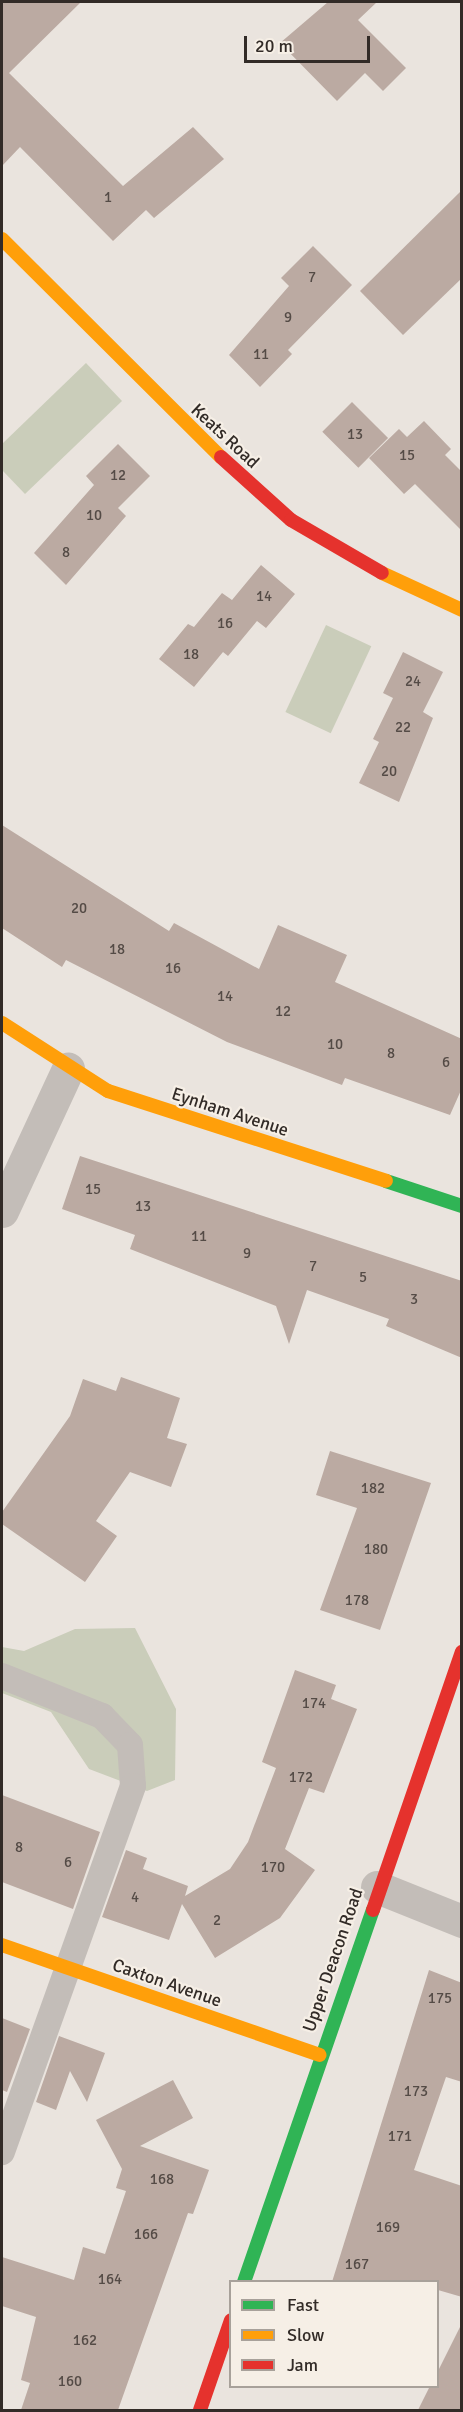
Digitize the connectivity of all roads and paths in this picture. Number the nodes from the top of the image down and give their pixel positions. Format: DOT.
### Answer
graph roads {
  1 [pos="2,239"];
  2 [pos="462,610"];
  3 [pos="2,1023"];
  4 [pos="68,1069"];
  5 [pos="462,1206"];
  6 [pos="2,1211"];
  7 [pos="462,1652"];
  8 [pos="2,1676"];
  9 [pos="377,1887"];
  10 [pos="462,1921"];
  11 [pos="2,1945"];
  12 [pos="67,1967"];
  13 [pos="320,2055"];
  14 [pos="2,2152"];
  15 [pos="245,2280"];
  16 [pos="229,2326"];
  17 [pos="200,2410"];
  1 -- 2 [label="street, Keats Road"];
  3 -- 4 [label="street, Eynham Avenue"];
  4 -- 5 [label="street, Eynham Avenue"];
  4 -- 6 [label="street"];
  7 -- 9 [label="street, Upper Deacon Road"];
  8 -- 12 [label="lane"];
  9 -- 10 [label="street"];
  9 -- 13 [label="street, Upper Deacon Road"];
  11 -- 12 [label="street, Caxton Avenue"];
  12 -- 13 [label="street, Caxton Avenue"];
  12 -- 14 [label="lane"];
  13 -- 15 [label="street, Upper Deacon Road"];
  16 -- 17 [label="street"];
}
